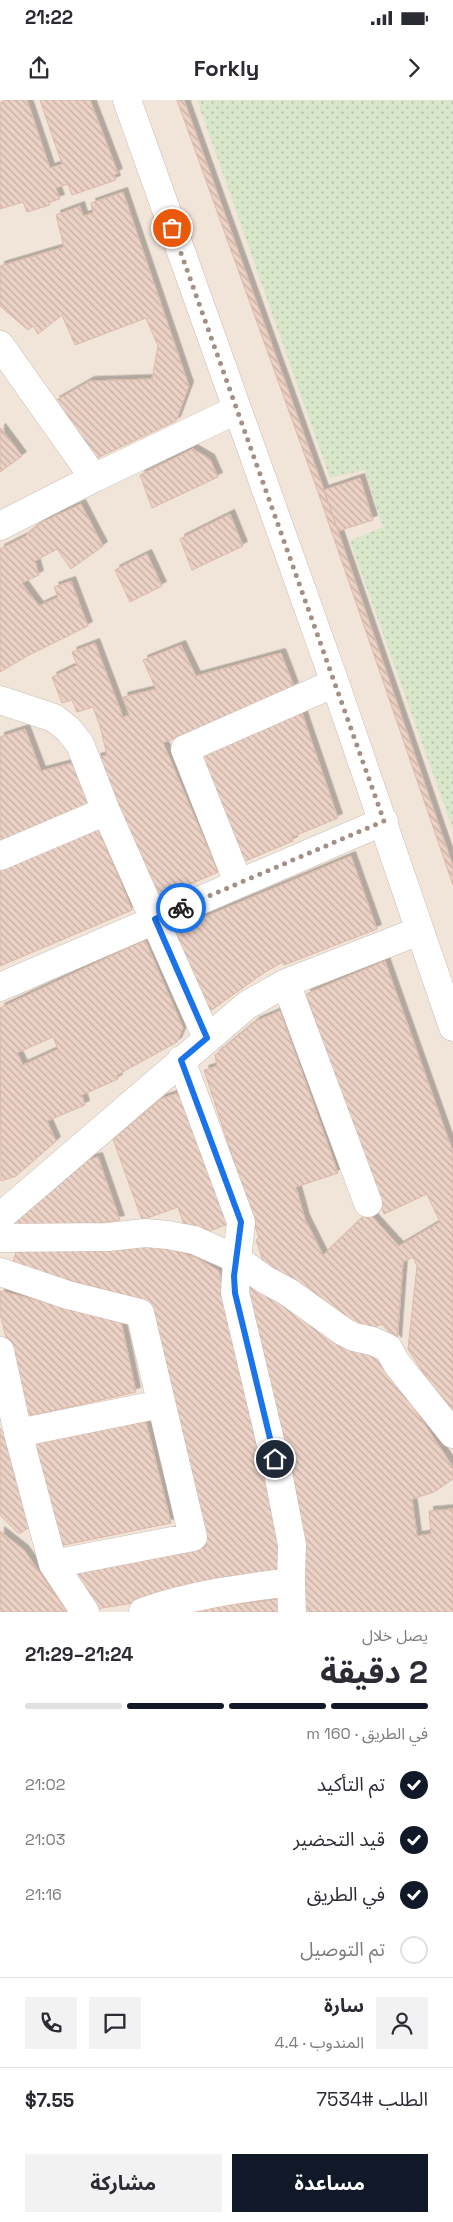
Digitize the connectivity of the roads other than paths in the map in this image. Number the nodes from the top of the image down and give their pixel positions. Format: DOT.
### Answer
graph roads {
  1 [pos="127,100"];
  2 [pos="0,345"];
  3 [pos="236,410"];
  4 [pos="94,478"];
  5 [pos="0,526"];
  6 [pos="335,683"];
  7 [pos="0,700"];
  8 [pos="106,811"];
  9 [pos="384,821"];
  10 [pos="0,856"];
  11 [pos="238,882"];
  12 [pos="155,919"];
  13 [pos="419,931"];
  14 [pos="286,983"];
  15 [pos="0,987"];
  16 [pos="453,1027"];
  17 [pos="207,1038"];
  18 [pos="181,1060"];
  19 [pos="368,1202"];
  20 [pos="3,1207"];
  21 [pos="0,1238"];
  22 [pos="237,1259"];
  23 [pos="0,1272"];
  24 [pos="0,1351"];
  25 [pos="161,1404"];
  26 [pos="18,1433"];
  27 [pos="453,1434"];
  28 [pos="53,1564"];
  29 [pos="291,1582"];
  30 [pos="86,1612"];
  31 [pos="143,1612"];
  32 [pos="292,1612"];
  1 -- 3 [label="street"];
  2 -- 4 [label="street"];
  3 -- 4 [label="street"];
  3 -- 6 [label="street"];
  4 -- 5 [label="street"];
  6 -- 9 [label="street"];
  6 -- 11 [label="street"];
  7 -- 8 [label="street"];
  8 -- 10 [label="street"];
  8 -- 12 [label="street"];
  9 -- 11 [label="street"];
  9 -- 13 [label="street"];
  11 -- 12 [label="street"];
  12 -- 15 [label="street"];
  12 -- 17 [label="street"];
  13 -- 14 [label="street"];
  13 -- 16 [label="street"];
  14 -- 17 [label="street"];
  14 -- 19 [label="street"];
  17 -- 18 [label="street"];
  18 -- 20 [label="street"];
  18 -- 22 [label="street"];
  21 -- 22 [label="street"];
  22 -- 27 [label="street"];
  22 -- 29 [label="street"];
  23 -- 25 [label="street"];
  24 -- 26 [label="street"];
  25 -- 26 [label="street"];
  25 -- 28 [label="street"];
  26 -- 28 [label="street"];
  28 -- 30 [label="street"];
  29 -- 31 [label="street"];
  29 -- 32 [label="street"];
}
